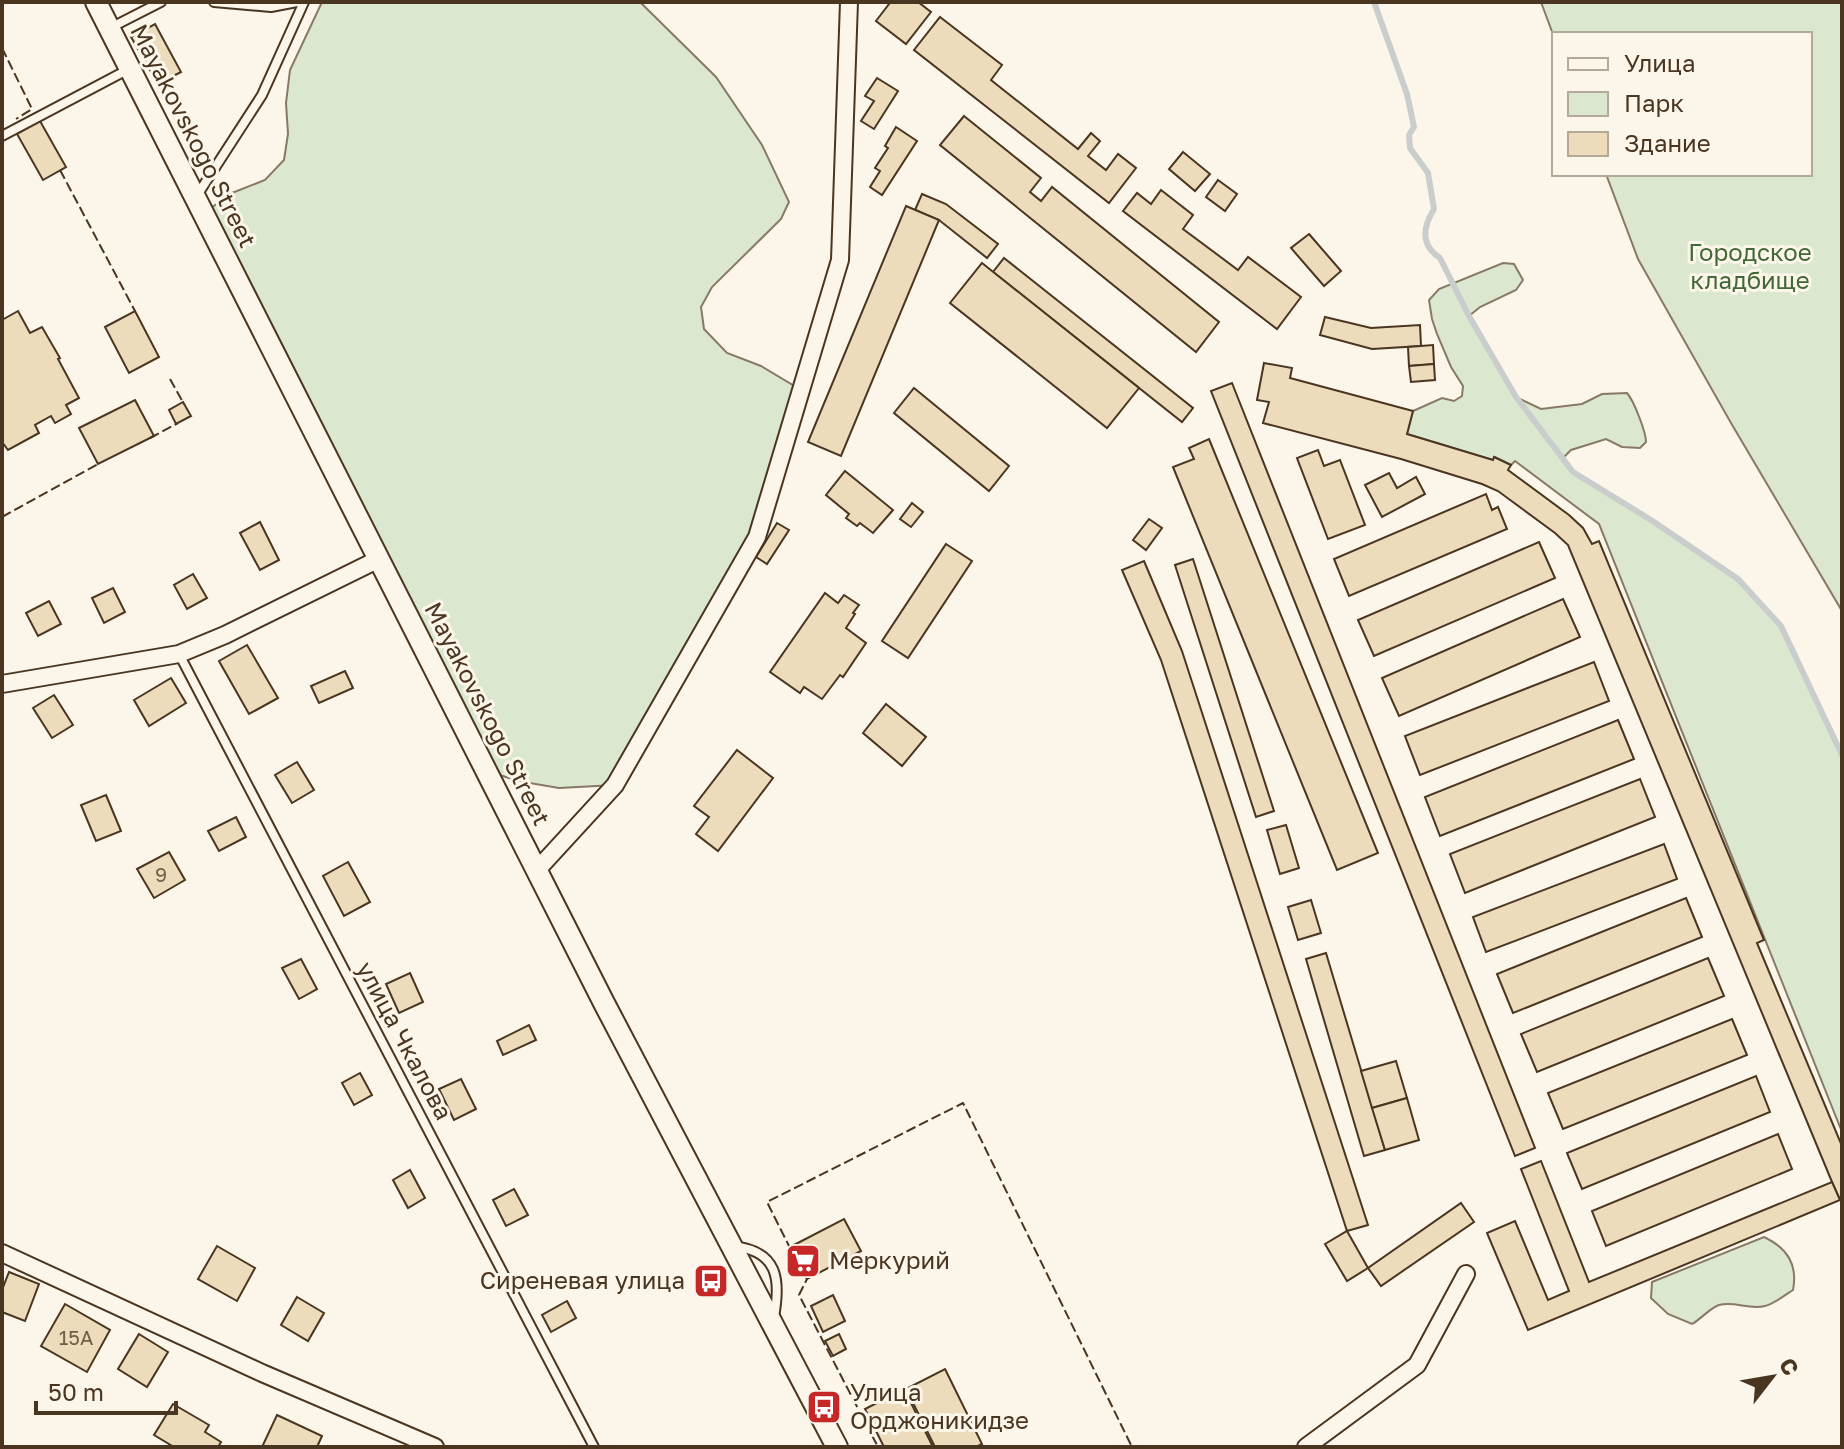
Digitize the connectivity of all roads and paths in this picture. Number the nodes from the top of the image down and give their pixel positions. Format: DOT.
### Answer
graph roads {
  1 [pos="96,2"];
  2 [pos="161,2"];
  3 [pos="214,2"];
  4 [pos="297,2"];
  5 [pos="304,2"];
  6 [pos="849,2"];
  7 [pos="109,28"];
  8 [pos="130,69"];
  9 [pos="2,136"];
  10 [pos="196,198"];
  11 [pos="379,559"];
  12 [pos="179,654"];
  13 [pos="2,684"];
  14 [pos="537,870"];
  15 [pos="2,1253"];
  16 [pos="1466,1274"];
  17 [pos="435,1447"];
  18 [pos="594,1447"];
  19 [pos="837,1447"];
  20 [pos="1306,1447"];
  1 -- 7 [label="street, Mayakovskogo Street"];
  2 -- 7 [label="lane"];
  3 -- 4 [label="lane"];
  5 -- 10 [label="lane"];
  6 -- 14 [label="street"];
  7 -- 8 [label="street, Mayakovskogo Street"];
  8 -- 9 [label="lane"];
  8 -- 10 [label="street, Mayakovskogo Street"];
  10 -- 11 [label="street, Mayakovskogo Street"];
  11 -- 12 [label="street"];
  11 -- 14 [label="street, Mayakovskogo Street"];
  12 -- 13 [label="street"];
  12 -- 18 [label="lane, улица Чкалова"];
  14 -- 19 [label="street, Mayakovskogo Street"];
  15 -- 17 [label="street"];
  16 -- 20 [label="street"];
}
